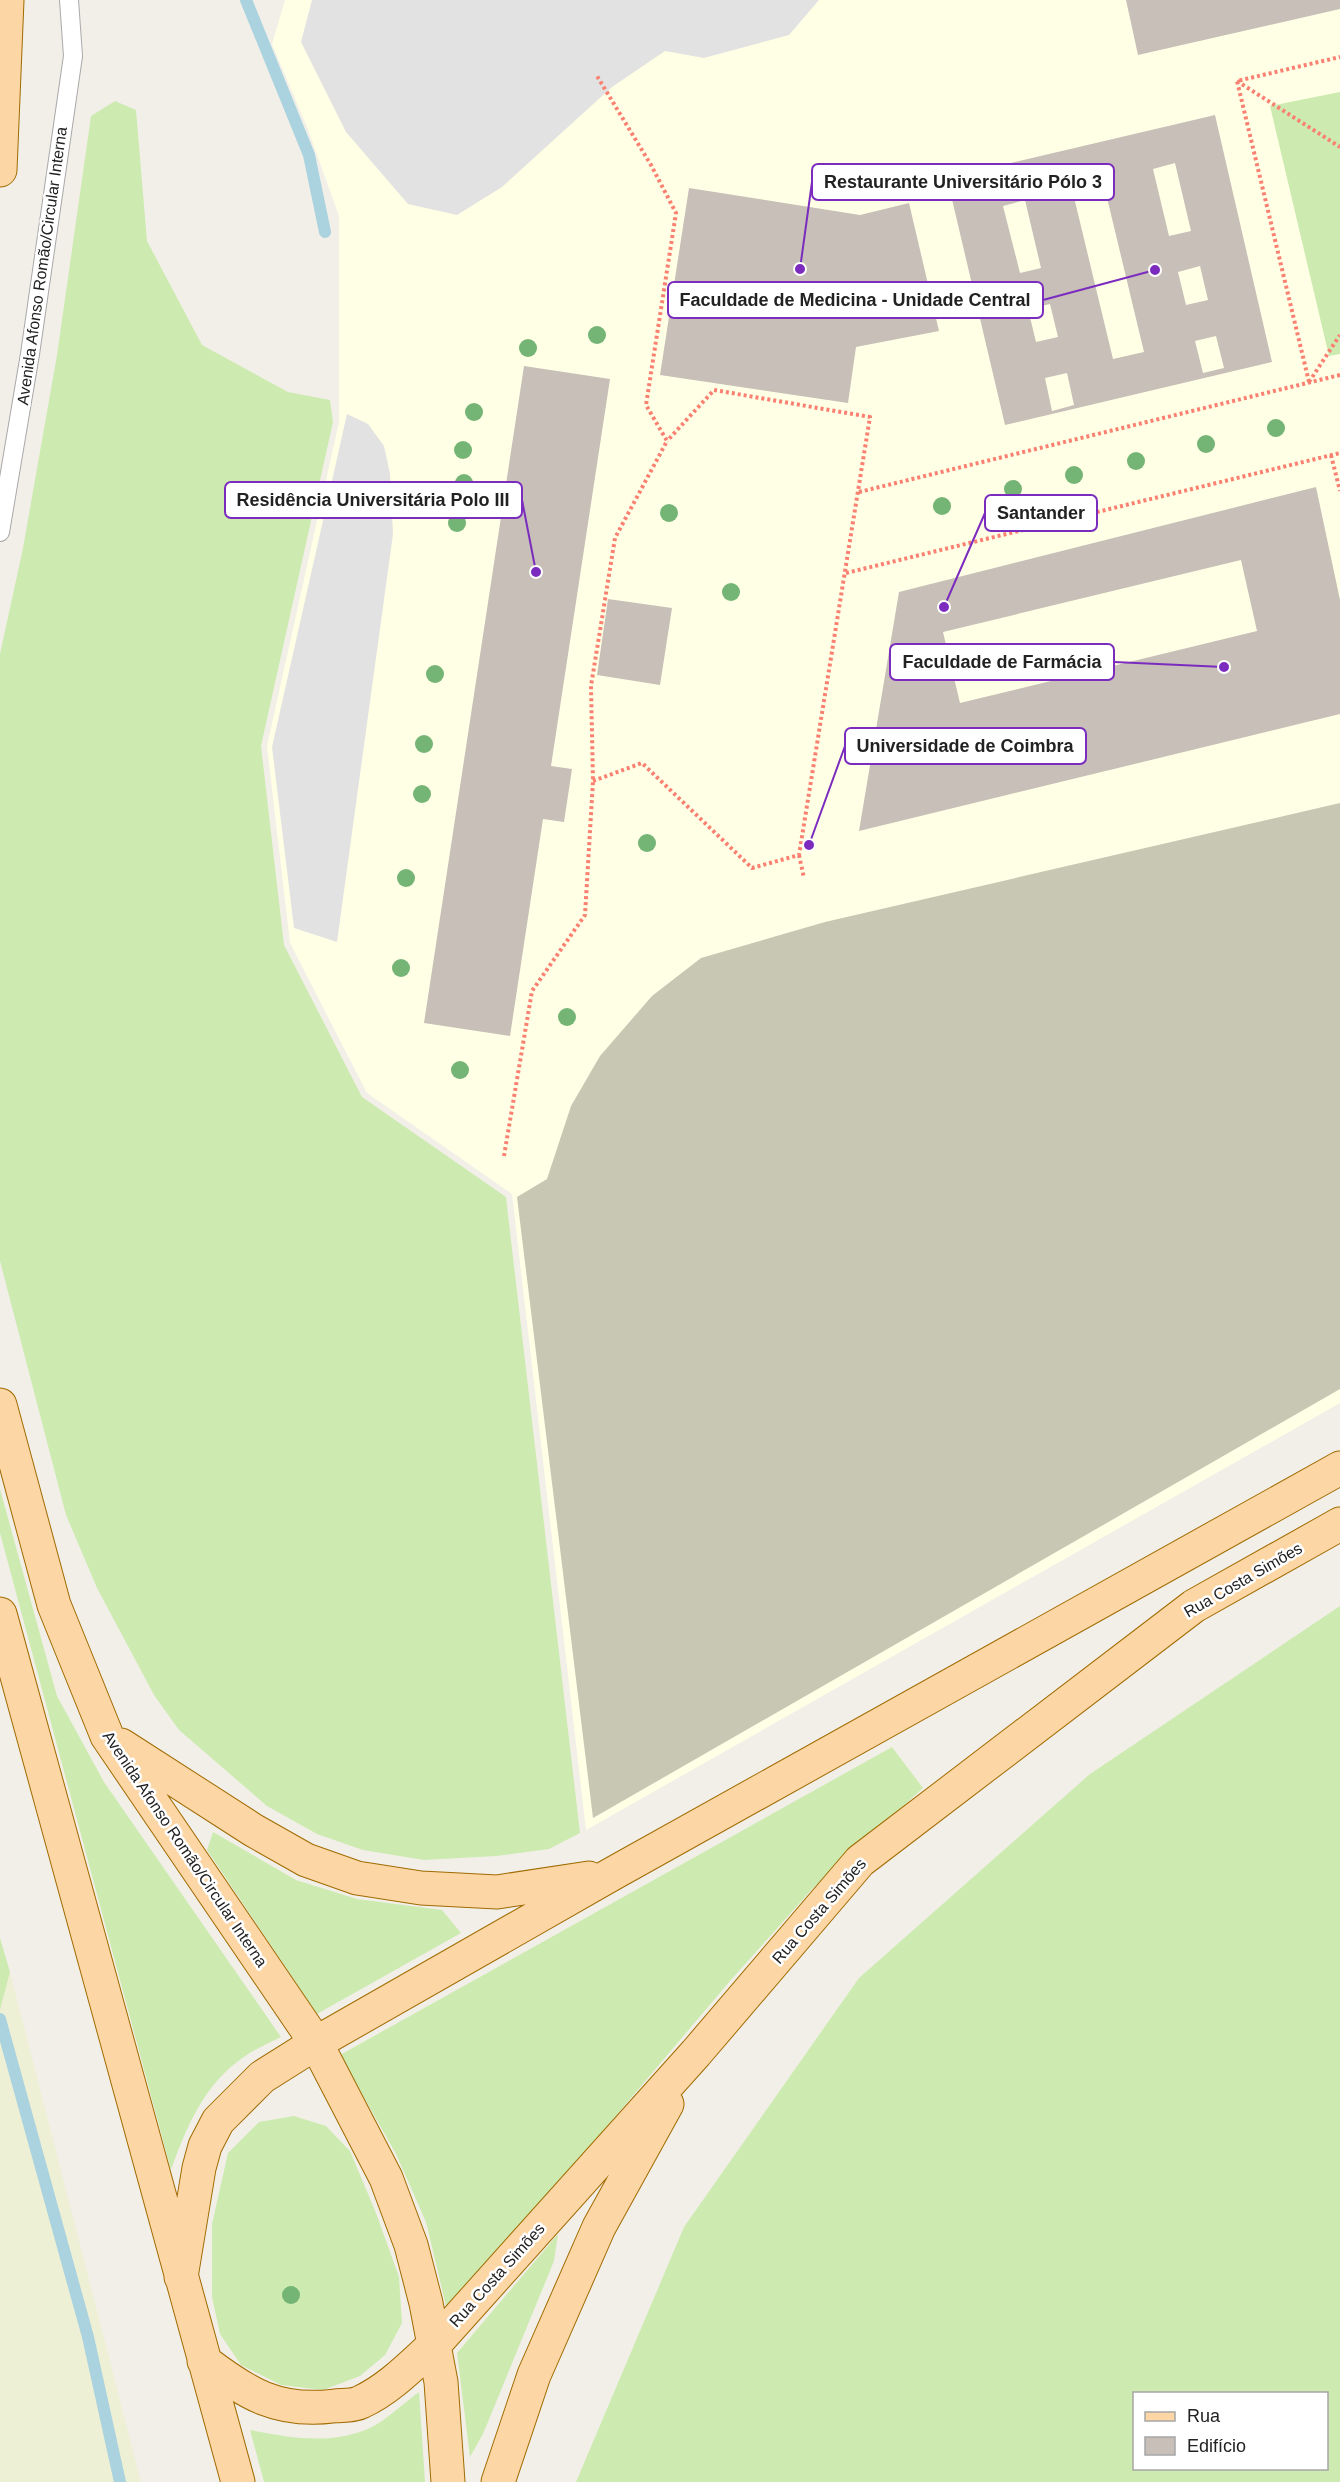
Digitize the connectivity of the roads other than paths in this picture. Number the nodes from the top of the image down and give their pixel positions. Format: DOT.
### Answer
graph roads {
  1 [pos="7,0"];
  2 [pos="69,0"];
  3 [pos="0,170"];
  4 [pos="0,532"];
  5 [pos="0,1405"];
  6 [pos="1340,1468"];
  7 [pos="1340,1524"];
  8 [pos="0,1614"];
  9 [pos="107,1736"];
  10 [pos="612,1874"];
  11 [pos="316,2043"];
  12 [pos="696,2053"];
  13 [pos="181,2277"];
  14 [pos="434,2345"];
  15 [pos="204,2361"];
  16 [pos="238,2482"];
  17 [pos="447,2482"];
  18 [pos="498,2482"];
  1 -- 3 [label="main road"];
  2 -- 4 [label="lane, Avenida Afonso Romão/Circular Interna"];
  5 -- 9 [label="main road, Avenida Afonso Romão/Circular Interna"];
  6 -- 10 [label="main road"];
  7 -- 12 [label="main road, Rua Costa Simões"];
  8 -- 13 [label="main road"];
  9 -- 10 [label="main road"];
  9 -- 11 [label="main road, Avenida Afonso Romão/Circular Interna"];
  10 -- 11 [label="main road"];
  11 -- 13 [label="main road"];
  11 -- 14 [label="main road, Avenida Afonso Romão/Circular Interna"];
  12 -- 14 [label="main road, Rua Costa Simões"];
  12 -- 18 [label="main road"];
  13 -- 15 [label="main road"];
  14 -- 15 [label="main road, Rua Costa Simões"];
  14 -- 17 [label="main road, Avenida Afonso Romão/Circular Interna"];
  15 -- 16 [label="main road"];
}
